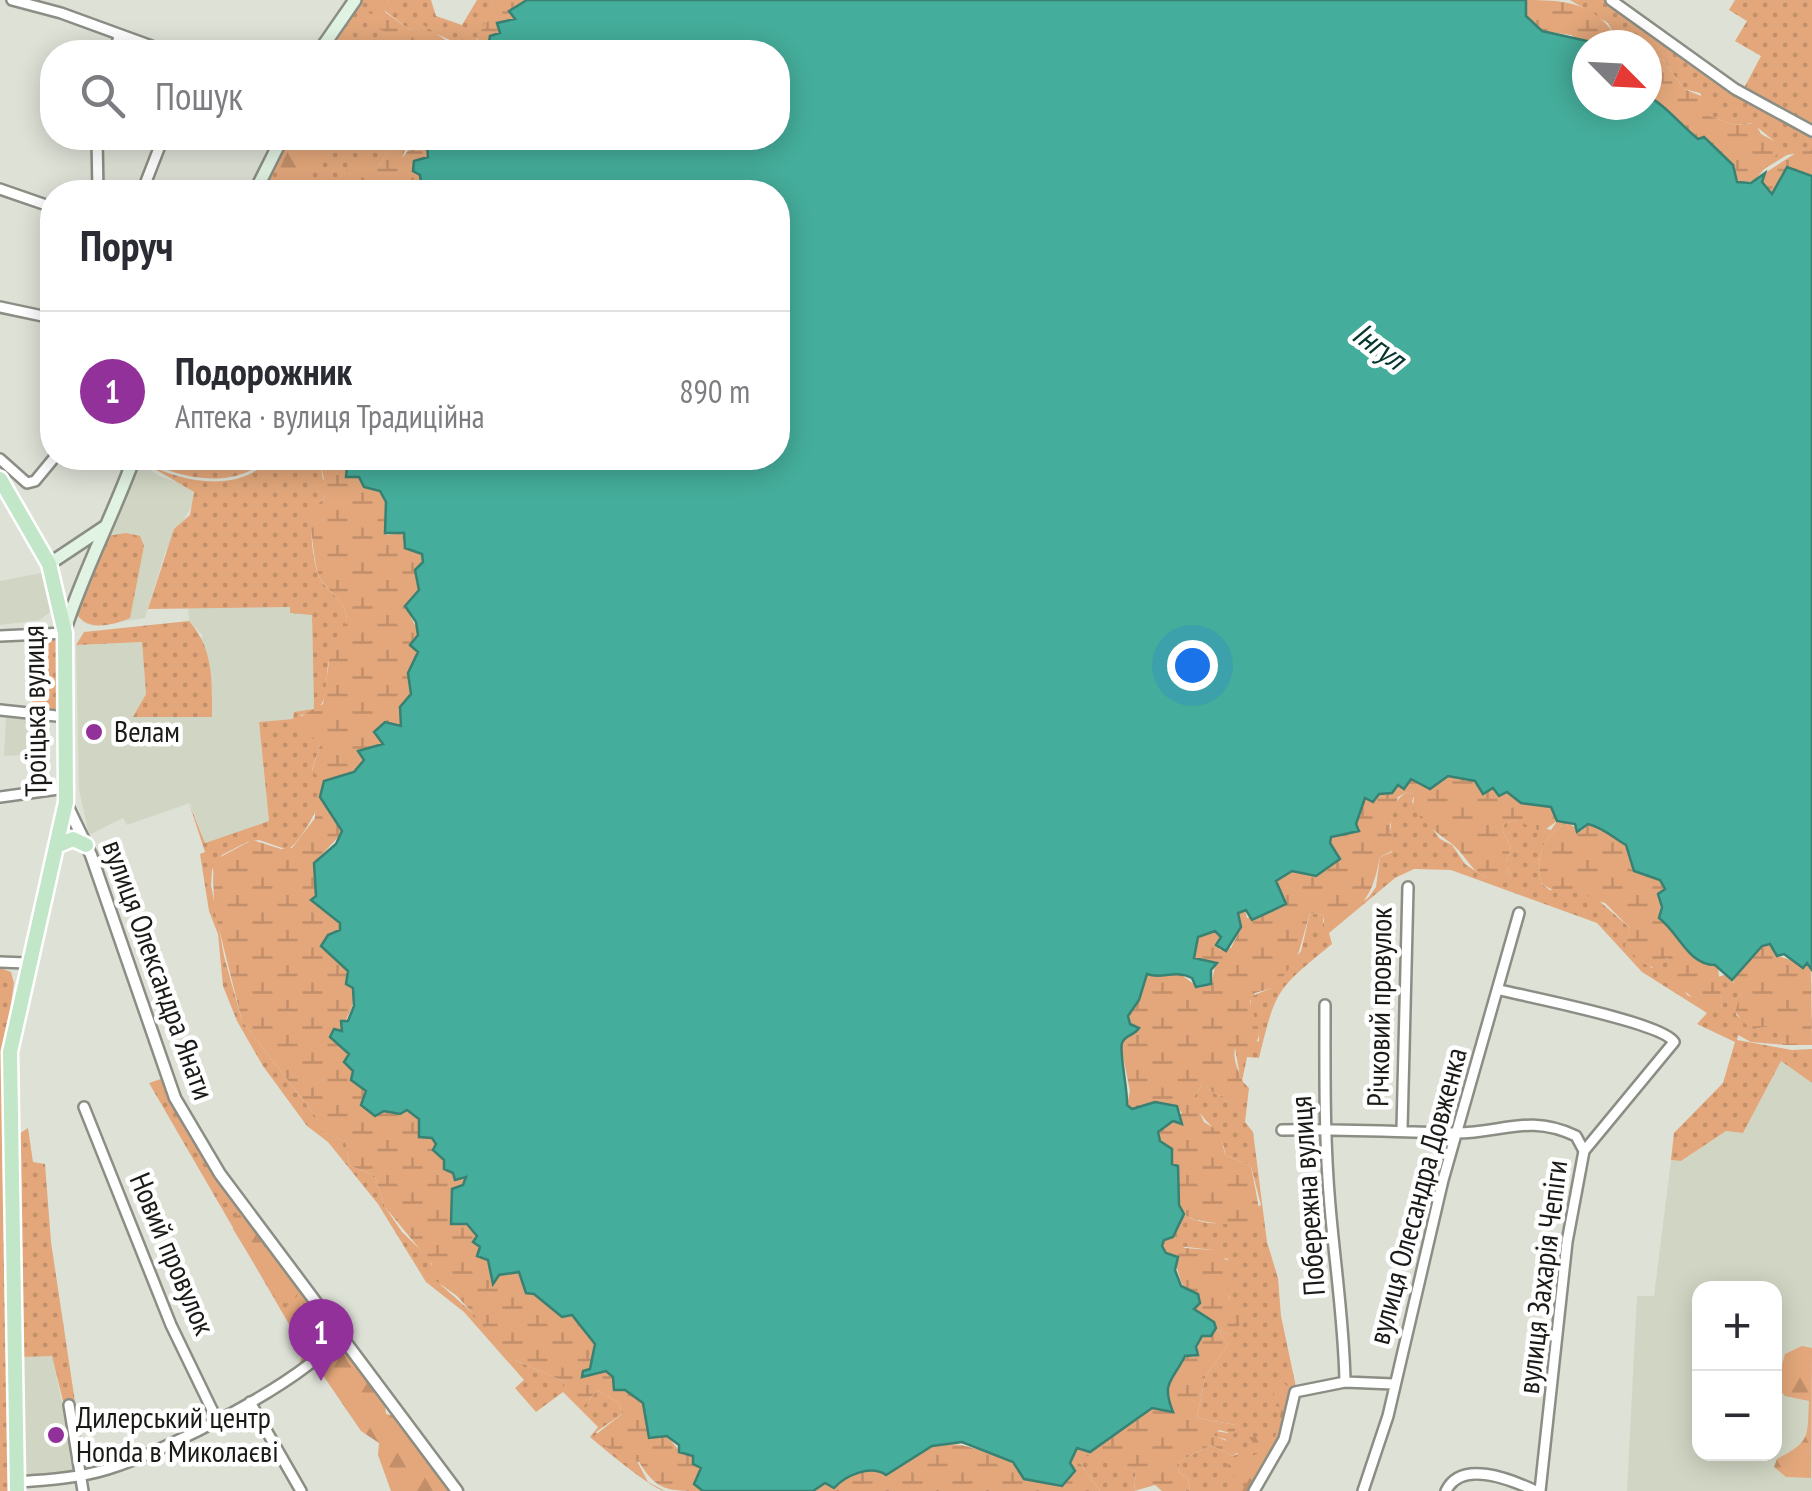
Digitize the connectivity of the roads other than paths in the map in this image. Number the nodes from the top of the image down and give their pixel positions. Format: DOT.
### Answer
graph roads {
  1 [pos="12,0"];
  2 [pos="355,0"];
  3 [pos="1611,0"];
  4 [pos="119,36"];
  5 [pos="118,40"];
  6 [pos="131,40"];
  7 [pos="327,40"];
  8 [pos="1812,131"];
  9 [pos="97,150"];
  10 [pos="158,150"];
  11 [pos="276,150"];
  12 [pos="98,180"];
  13 [pos="147,180"];
  14 [pos="261,180"];
  15 [pos="0,188"];
  16 [pos="40,203"];
  17 [pos="0,308"];
  18 [pos="40,316"];
  19 [pos="0,459"];
  20 [pos="44,470"];
  21 [pos="129,470"];
  22 [pos="0,479"];
  23 [pos="109,523"];
  24 [pos="50,564"];
  25 [pos="65,632"];
  26 [pos="0,636"];
  27 [pos="0,710"];
  28 [pos="66,717"];
  29 [pos="66,795"];
  30 [pos="0,796"];
  31 [pos="86,845"];
  32 [pos="56,846"];
  33 [pos="1408,887"];
  34 [pos="1520,913"];
  35 [pos="0,962"];
  36 [pos="26,962"];
  37 [pos="1500,990"];
  38 [pos="1325,1005"];
  39 [pos="84,1107"];
  40 [pos="1324,1129"];
  41 [pos="1402,1129"];
  42 [pos="1282,1130"];
  43 [pos="1457,1134"];
  44 [pos="1584,1151"];
  45 [pos="340,1336"];
  46 [pos="1344,1382"];
  47 [pos="1393,1384"];
  48 [pos="250,1402"];
  49 [pos="69,1404"];
  50 [pos="216,1418"];
  51 [pos="80,1475"];
  52 [pos="17,1487"];
  53 [pos="1447,1488"];
  54 [pos="83,1491"];
  55 [pos="301,1491"];
  56 [pos="457,1491"];
  57 [pos="1254,1491"];
  58 [pos="1363,1491"];
  59 [pos="1538,1491"];
  1 -- 4 [label="street"];
  2 -- 7 [label="main road"];
  3 -- 8 [label="street"];
  4 -- 5 [label="street"];
  4 -- 6 [label="street"];
  9 -- 12 [label="street"];
  10 -- 13 [label="street"];
  11 -- 14 [label="main road"];
  15 -- 16 [label="street"];
  17 -- 18 [label="street"];
  19 -- 20 [label="street"];
  21 -- 23 [label="main road"];
  22 -- 24 [label="main road, Троїцька вулиця"];
  23 -- 24 [label="main road"];
  23 -- 25 [label="main road"];
  24 -- 25 [label="main road, Троїцька вулиця"];
  25 -- 26 [label="street"];
  25 -- 28 [label="main road, Троїцька вулиця"];
  27 -- 28 [label="street"];
  28 -- 29 [label="main road, Троїцька вулиця"];
  29 -- 30 [label="street"];
  29 -- 31 [label="street, вулиця Олександра Янати"];
  29 -- 32 [label="main road, Троїцька вулиця"];
  31 -- 32 [label="main road"];
  31 -- 45 [label="street, вулиця Олександра Янати"];
  32 -- 36 [label="main road, Троїцька вулиця"];
  33 -- 41 [label="street, Річковий провулок"];
  34 -- 37 [label="street, вулиця Олесандра Довженка"];
  35 -- 36 [label="street"];
  36 -- 52 [label="main road, Троїцька вулиця"];
  37 -- 43 [label="street, вулиця Олесандра Довженка"];
  37 -- 44 [label="street, вулиця Захарія Чепіги"];
  38 -- 40 [label="street, Побережна вулиця"];
  39 -- 50 [label="street, Новий провулок"];
  40 -- 41 [label="street"];
  40 -- 42 [label="street"];
  40 -- 46 [label="street, Побережна вулиця"];
  41 -- 43 [label="street"];
  43 -- 44 [label="street"];
  43 -- 47 [label="street, вулиця Олесандра Довженка"];
  44 -- 59 [label="street, вулиця Захарія Чепіги"];
  45 -- 48 [label="street"];
  45 -- 56 [label="street, вулиця Олександра Янати"];
  46 -- 47 [label="street"];
  46 -- 57 [label="street"];
  47 -- 58 [label="street, вулиця Олесандра Довженка"];
  48 -- 50 [label="street"];
  48 -- 55 [label="street"];
  49 -- 51 [label="street"];
  50 -- 51 [label="street"];
  51 -- 52 [label="street"];
  51 -- 54 [label="street"];
  53 -- 59 [label="street"];
}
